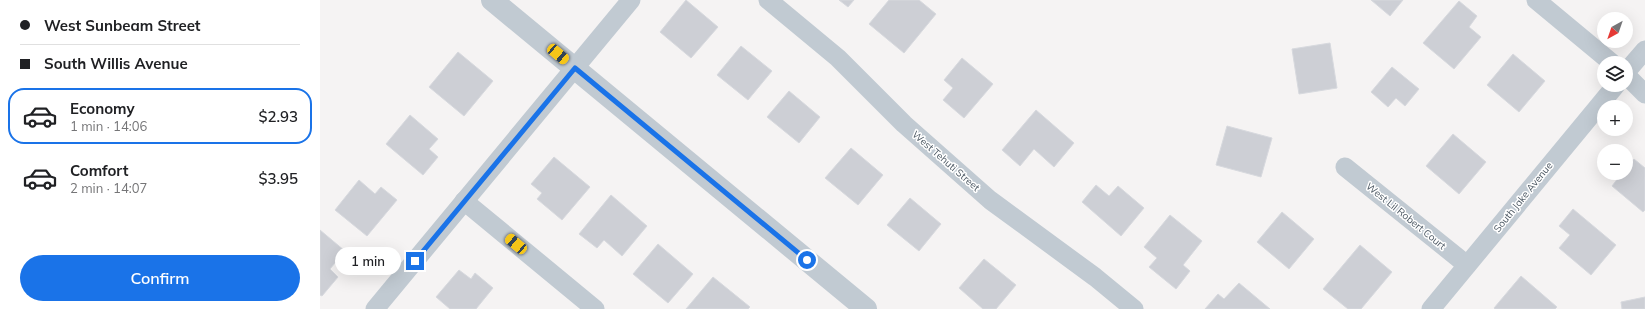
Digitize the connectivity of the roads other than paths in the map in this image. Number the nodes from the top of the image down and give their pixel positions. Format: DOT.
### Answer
graph roads {
  1 [pos="492,0"];
  2 [pos="631,0"];
  3 [pos="768,0"];
  4 [pos="1536,0"];
  5 [pos="1645,50"];
  6 [pos="1604,56"];
  7 [pos="1633,65"];
  8 [pos="575,68"];
  9 [pos="1633,81"];
  10 [pos="1610,92"];
  11 [pos="1645,94"];
  12 [pos="1345,167"];
  13 [pos="464,201"];
  14 [pos="1467,265"];
  15 [pos="375,309"];
  16 [pos="595,309"];
  17 [pos="866,309"];
  18 [pos="1134,309"];
  19 [pos="1431,309"];
  1 -- 8 [label="street"];
  2 -- 8 [label="street"];
  3 -- 18 [label="street, West Tehuti Street"];
  4 -- 6 [label="street"];
  5 -- 7 [label="street"];
  8 -- 13 [label="street"];
  8 -- 17 [label="street"];
  9 -- 11 [label="street"];
  10 -- 14 [label="street, South Jake Avenue"];
  12 -- 14 [label="street, West Lil Robert Court"];
  13 -- 15 [label="street"];
  13 -- 16 [label="street"];
  14 -- 19 [label="street, South Jake Avenue"];
}
